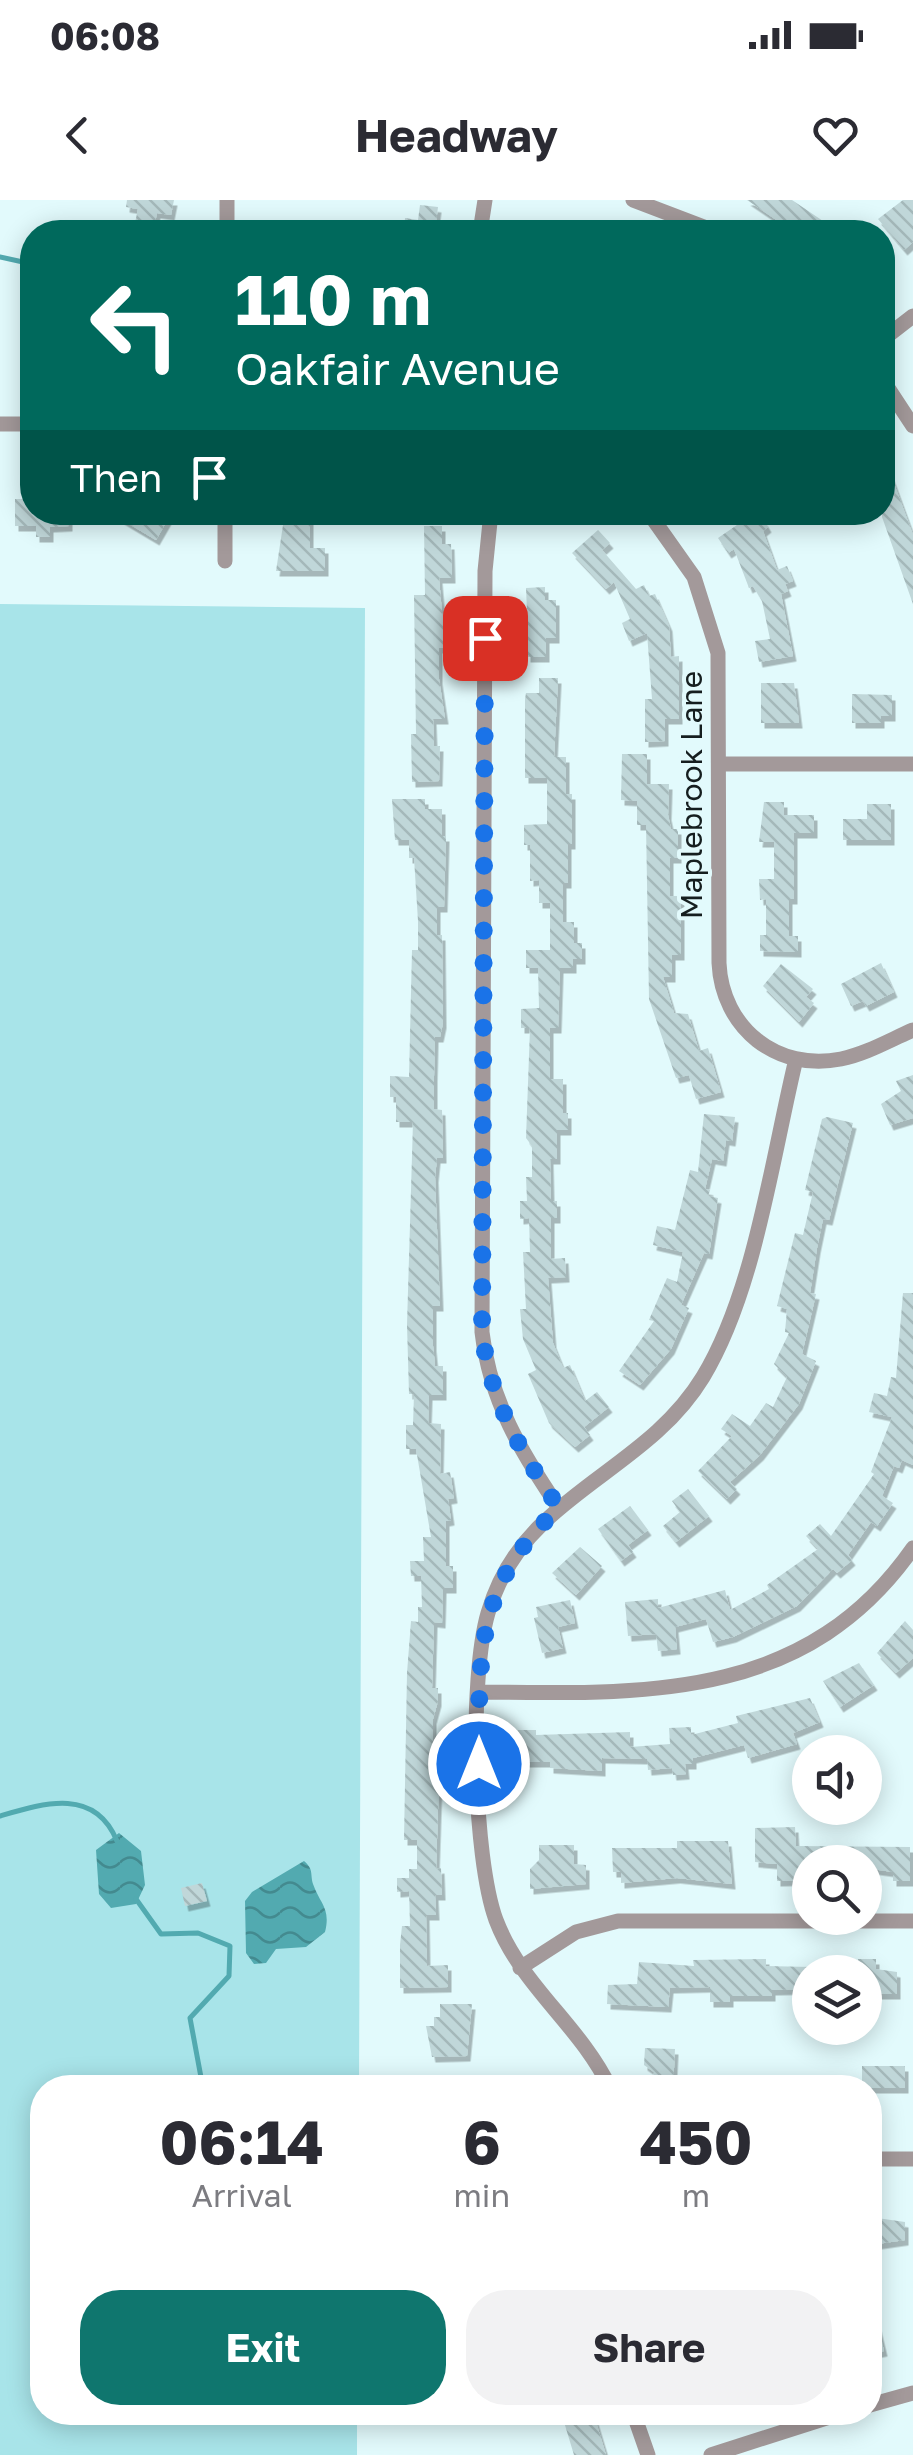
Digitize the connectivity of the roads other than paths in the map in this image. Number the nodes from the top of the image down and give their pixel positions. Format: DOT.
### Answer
graph roads {
  1 [pos="634,200"];
  2 [pos="686,220"];
  3 [pos="895,399"];
  4 [pos="913,426"];
  5 [pos="225,525"];
  6 [pos="491,525"];
  7 [pos="658,525"];
  8 [pos="225,561"];
  9 [pos="720,764"];
  10 [pos="913,764"];
  11 [pos="913,1030"];
  12 [pos="796,1059"];
  13 [pos="559,1508"];
  14 [pos="913,1548"];
  15 [pos="479,1692"];
  16 [pos="913,1921"];
  17 [pos="520,1968"];
  18 [pos="603,2075"];
  19 [pos="882,2159"];
  20 [pos="913,2159"];
  21 [pos="913,2393"];
  22 [pos="882,2402"];
  23 [pos="638,2425"];
  24 [pos="804,2425"];
  25 [pos="648,2455"];
  26 [pos="711,2455"];
  1 -- 2 [label="street"];
  3 -- 4 [label="street"];
  5 -- 8 [label="street"];
  6 -- 13 [label="street"];
  7 -- 9 [label="street, Maplebrook Lane"];
  9 -- 10 [label="street"];
  9 -- 12 [label="street, Maplebrook Lane"];
  11 -- 12 [label="street"];
  12 -- 13 [label="street"];
  13 -- 15 [label="street"];
  14 -- 15 [label="street"];
  15 -- 17 [label="street"];
  16 -- 17 [label="street"];
  17 -- 18 [label="street"];
  19 -- 20 [label="street"];
  21 -- 22 [label="street"];
  23 -- 25 [label="street"];
  24 -- 26 [label="street"];
}
